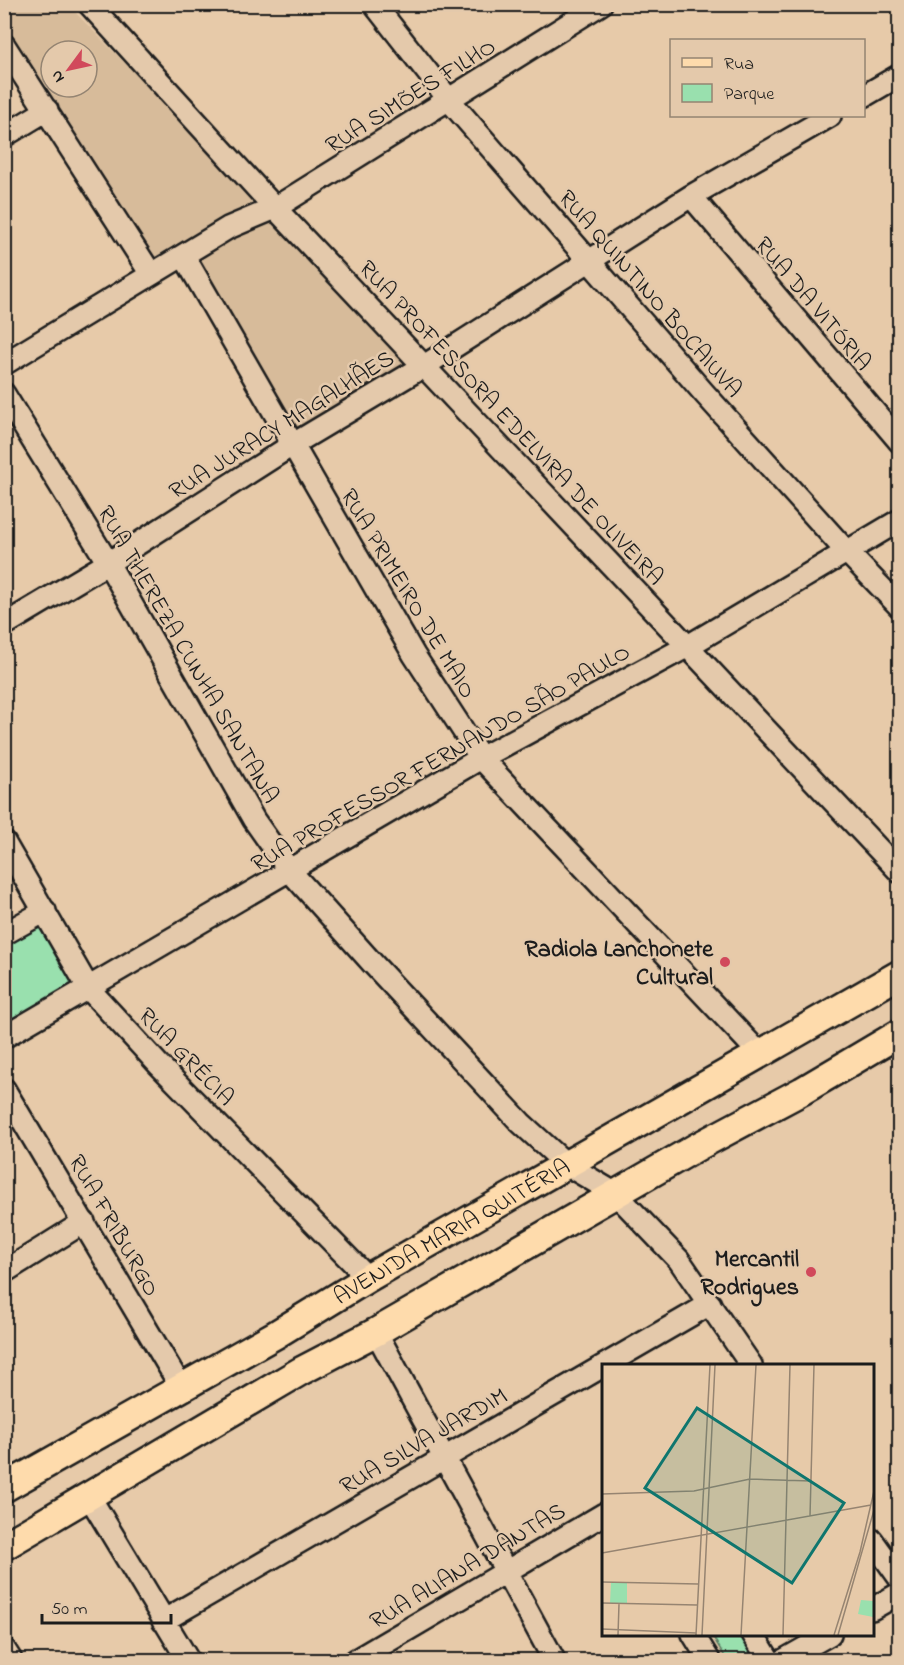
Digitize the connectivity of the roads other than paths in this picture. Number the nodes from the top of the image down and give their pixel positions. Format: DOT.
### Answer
graph roads {
  1 [pos="89,4"];
  2 [pos="374,4"];
  3 [pos="591,7"];
  4 [pos="4,45"];
  5 [pos="900,75"];
  6 [pos="865,95"];
  7 [pos="450,101"];
  8 [pos="47,110"];
  9 [pos="828,117"];
  10 [pos="4,136"];
  11 [pos="691,196"];
  12 [pos="275,208"];
  13 [pos="184,256"];
  14 [pos="589,261"];
  15 [pos="151,274"];
  16 [pos="4,364"];
  17 [pos="424,366"];
  18 [pos="4,394"];
  19 [pos="900,442"];
  20 [pos="292,445"];
  21 [pos="900,520"];
  22 [pos="846,551"];
  23 [pos="108,563"];
  24 [pos="900,607"];
  25 [pos="4,625"];
  26 [pos="688,646"];
  27 [pos="481,758"];
  28 [pos="4,842"];
  29 [pos="290,871"];
  30 [pos="900,872"];
  31 [pos="45,911"];
  32 [pos="4,934"];
  33 [pos="900,974"];
  34 [pos="89,989"];
  35 [pos="900,1033"];
  36 [pos="4,1037"];
  37 [pos="760,1054"];
  38 [pos="4,1089"];
  39 [pos="567,1165"];
  40 [pos="616,1194"];
  41 [pos="84,1222"];
  42 [pos="4,1272"];
  43 [pos="368,1278"];
  44 [pos="710,1304"];
  45 [pos="376,1332"];
  46 [pos="606,1364"];
  47 [pos="750,1364"];
  48 [pos="602,1366"];
  49 [pos="181,1387"];
  50 [pos="442,1458"];
  51 [pos="4,1488"];
  52 [pos="89,1496"];
  53 [pos="602,1515"];
  54 [pos="874,1541"];
  55 [pos="4,1546"];
  56 [pos="505,1572"];
  57 [pos="900,1579"];
  58 [pos="900,1593"];
  59 [pos="874,1608"];
  60 [pos="163,1621"];
  61 [pos="694,1635"];
  62 [pos="754,1635"];
  63 [pos="828,1635"];
  64 [pos="4,1649"];
  65 [pos="11,1660"];
  66 [pos="188,1660"];
  67 [pos="356,1660"];
  68 [pos="554,1660"];
  69 [pos="709,1660"];
  70 [pos="769,1660"];
  71 [pos="784,1660"];
  1 -- 12 [label="street, RUA PROFESSORA EDELVIRA DE OLIVEIRA"];
  2 -- 7 [label="street, RUA QUINTINO BOCAIUVA"];
  3 -- 7 [label="street, RUA SIMÕES FILHO"];
  4 -- 8 [label="street"];
  5 -- 6 [label="street"];
  7 -- 12 [label="street, RUA SIMÕES FILHO"];
  7 -- 14 [label="street, RUA QUINTINO BOCAIUVA"];
  8 -- 10 [label="street"];
  8 -- 15 [label="street"];
  9 -- 11 [label="street, RUA JURACY MAGALHÃES"];
  11 -- 14 [label="street, RUA JURACY MAGALHÃES"];
  11 -- 19 [label="street, RUA DA VITÓRIA"];
  12 -- 13 [label="street, RUA SIMÕES FILHO"];
  12 -- 17 [label="street, RUA PROFESSORA EDELVIRA DE OLIVEIRA"];
  13 -- 15 [label="street, RUA SIMÕES FILHO"];
  13 -- 20 [label="street, RUA PRIMEIRO DE MAIO"];
  14 -- 17 [label="street, RUA JURACY MAGALHÃES"];
  14 -- 22 [label="street, RUA QUINTINO BOCAIUVA"];
  15 -- 16 [label="street, RUA SIMÕES FILHO"];
  17 -- 20 [label="street, RUA JURACY MAGALHÃES"];
  17 -- 26 [label="street, RUA PROFESSORA EDELVIRA DE OLIVEIRA"];
  18 -- 23 [label="street, RUA THEREZA CUNHA SANTANA"];
  20 -- 23 [label="street, RUA JURACY MAGALHÃES"];
  20 -- 27 [label="street, RUA PRIMEIRO DE MAIO"];
  21 -- 22 [label="street, RUA PROFESSOR FERNANDO SÃO PAULO"];
  22 -- 24 [label="street, RUA QUINTINO BOCAIUVA"];
  22 -- 26 [label="street, RUA PROFESSOR FERNANDO SÃO PAULO"];
  23 -- 25 [label="street, RUA JURACY MAGALHÃES"];
  23 -- 29 [label="street, RUA THEREZA CUNHA SANTANA"];
  26 -- 27 [label="street, RUA PROFESSOR FERNANDO SÃO PAULO"];
  26 -- 30 [label="street, RUA PROFESSORA EDELVIRA DE OLIVEIRA"];
  27 -- 29 [label="street, RUA PROFESSOR FERNANDO SÃO PAULO"];
  27 -- 37 [label="street, RUA PRIMEIRO DE MAIO"];
  28 -- 31 [label="street, RUA GRÉCIA"];
  29 -- 34 [label="street, RUA PROFESSOR FERNANDO SÃO PAULO"];
  29 -- 39 [label="street, RUA THEREZA CUNHA SANTANA"];
  31 -- 32 [label="street"];
  31 -- 34 [label="street, RUA GRÉCIA"];
  33 -- 37 [label="main road, AVENIDA MARIA QUITÉRIA"];
  34 -- 36 [label="street, RUA PROFESSOR FERNANDO SÃO PAULO"];
  34 -- 43 [label="street, RUA GRÉCIA"];
  35 -- 40 [label="main road, AVENIDA MARIA QUITÉRIA"];
  37 -- 39 [label="main road, AVENIDA MARIA QUITÉRIA"];
  38 -- 41 [label="street, RUA FRIBURGO"];
  39 -- 40 [label="street, RUA THEREZA CUNHA SANTANA"];
  39 -- 43 [label="main road, AVENIDA MARIA QUITÉRIA"];
  40 -- 44 [label="street, RUA THEREZA CUNHA SANTANA"];
  40 -- 45 [label="main road, AVENIDA MARIA QUITÉRIA"];
  41 -- 42 [label="street"];
  41 -- 49 [label="street, RUA FRIBURGO"];
  43 -- 49 [label="main road, AVENIDA MARIA QUITÉRIA"];
  44 -- 46 [label="street, RUA SILVA JARDIM"];
  44 -- 47 [label="street, RUA THEREZA CUNHA SANTANA"];
  45 -- 50 [label="street"];
  45 -- 52 [label="main road, AVENIDA MARIA QUITÉRIA"];
  48 -- 50 [label="street, RUA SILVA JARDIM"];
  49 -- 51 [label="main road, AVENIDA MARIA QUITÉRIA"];
  50 -- 56 [label="street"];
  50 -- 60 [label="street, RUA SILVA JARDIM"];
  52 -- 55 [label="main road, AVENIDA MARIA QUITÉRIA"];
  52 -- 60 [label="street"];
  53 -- 56 [label="street, RUA ALIANA DANTAS"];
  54 -- 57 [label="street"];
  56 -- 67 [label="street, RUA ALIANA DANTAS"];
  56 -- 68 [label="street"];
  58 -- 59 [label="street"];
  60 -- 66 [label="street"];
  61 -- 69 [label="street"];
  62 -- 70 [label="street"];
  63 -- 71 [label="street"];
  64 -- 65 [label="street"];
}
